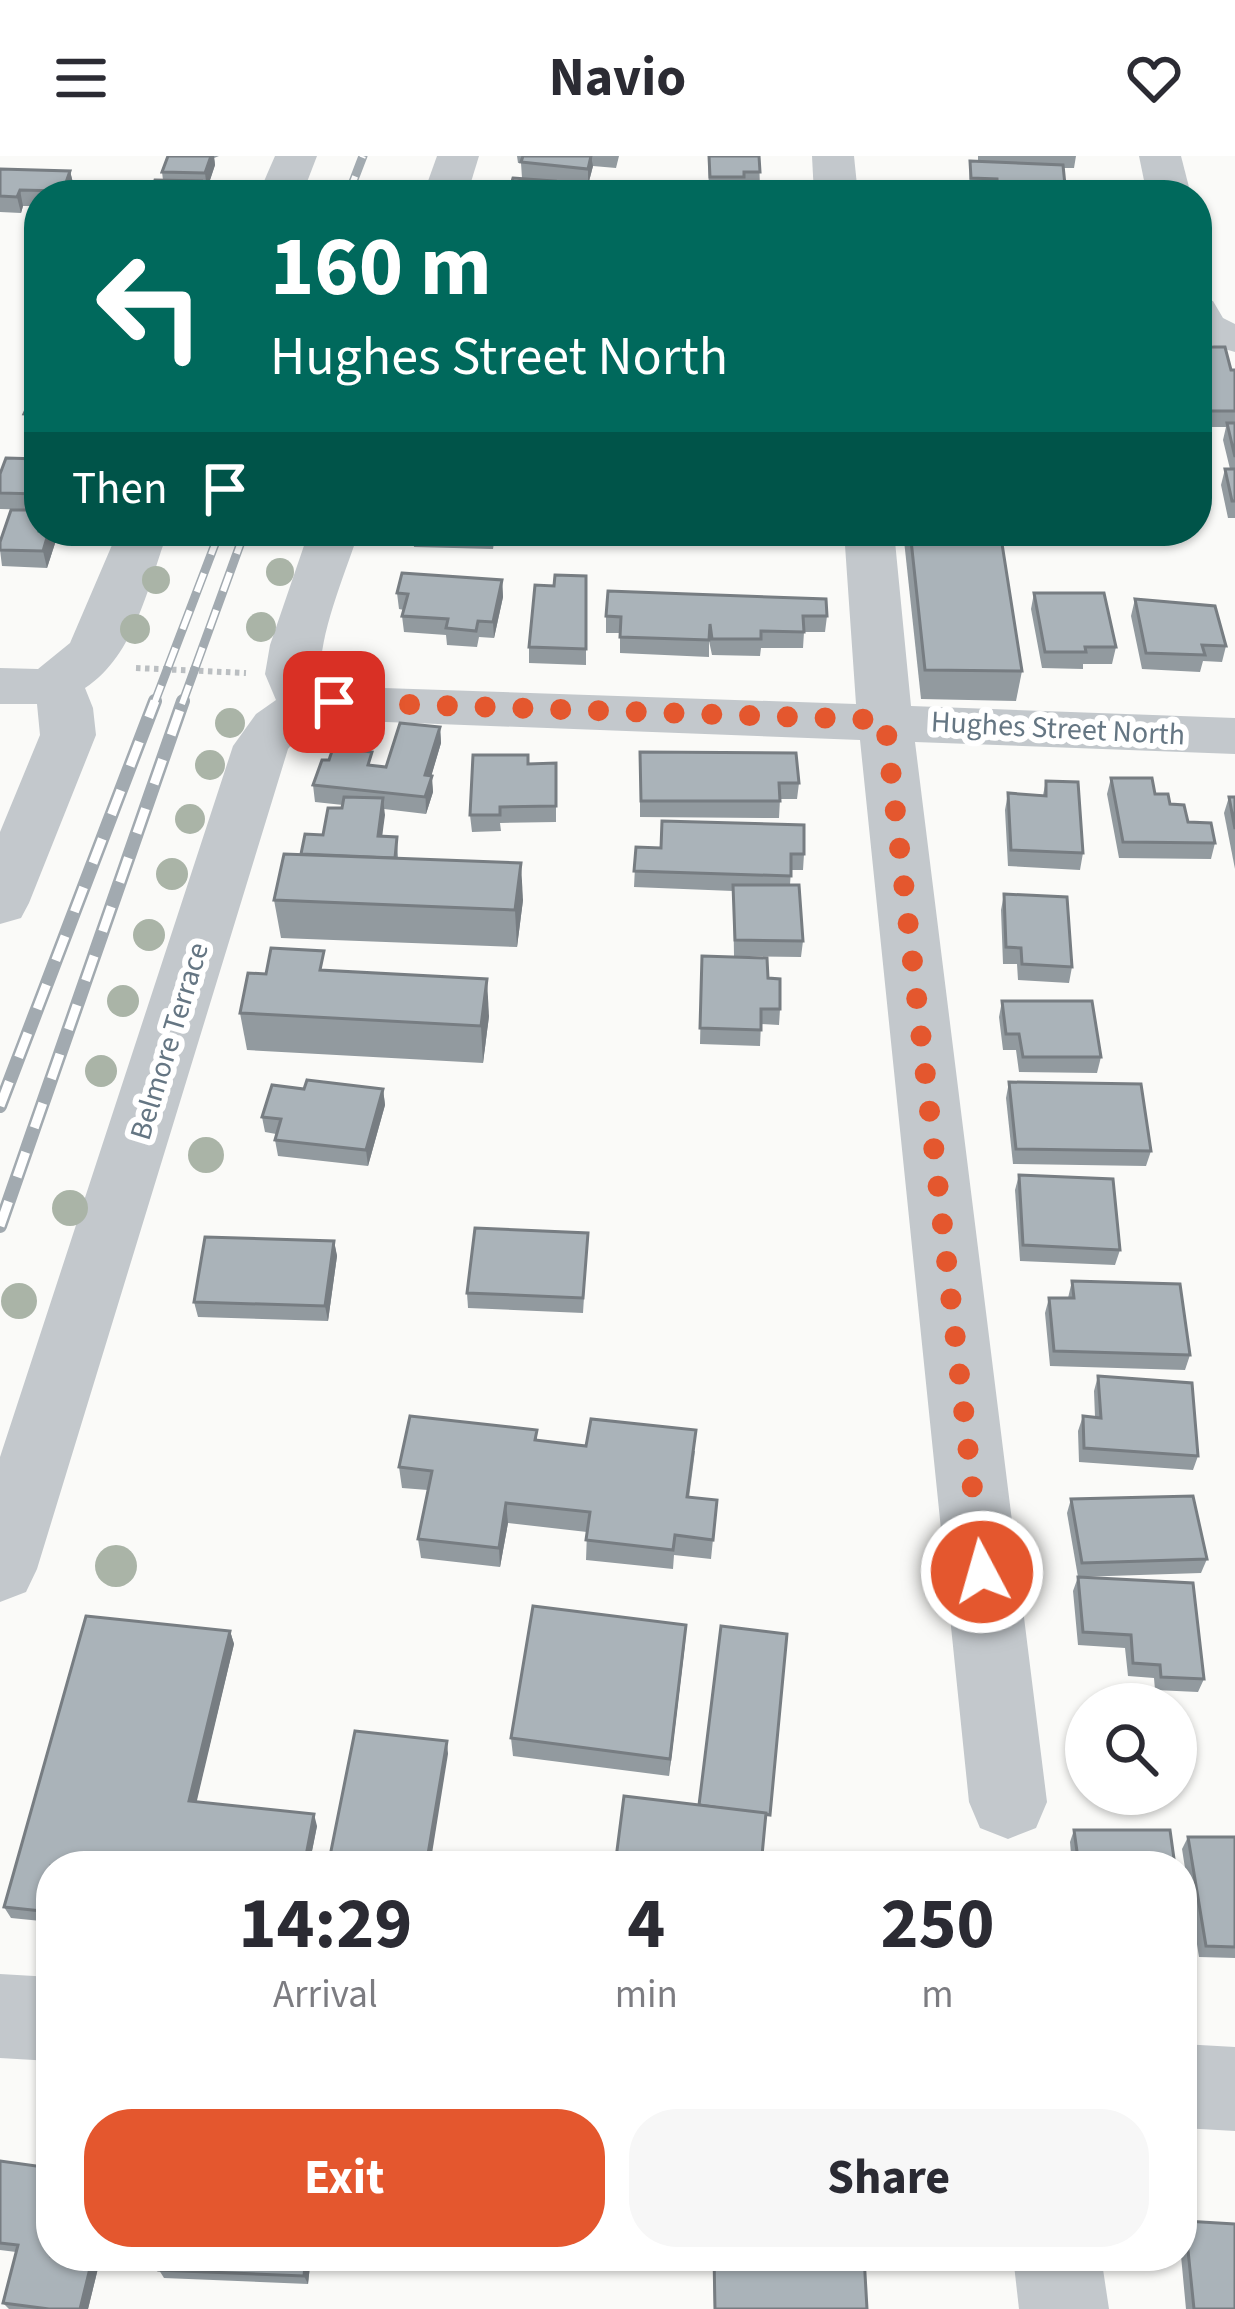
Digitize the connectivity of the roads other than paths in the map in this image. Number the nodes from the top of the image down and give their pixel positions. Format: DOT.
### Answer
graph roads {
  1 [pos="137,546"];
  2 [pos="329,546"];
  3 [pos="870,546"];
  4 [pos="55,682"];
  5 [pos="0,686"];
  6 [pos="305,705"];
  7 [pos="885,720"];
  8 [pos="1235,736"];
  9 [pos="0,903"];
  10 [pos="0,1569"];
  11 [pos="1008,1802"];
  12 [pos="0,2016"];
  13 [pos="36,2018"];
  14 [pos="1197,2087"];
  15 [pos="1235,2089"];
  16 [pos="1059,2271"];
  17 [pos="1064,2309"];
  1 -- 4 [label="street"];
  2 -- 6 [label="street"];
  3 -- 7 [label="street"];
  4 -- 5 [label="street"];
  4 -- 9 [label="street"];
  6 -- 7 [label="street, Hughes Street North"];
  6 -- 10 [label="street, Belmore Terrace"];
  7 -- 8 [label="street, Hughes Street North"];
  7 -- 11 [label="street"];
  12 -- 13 [label="street"];
  14 -- 15 [label="street"];
  16 -- 17 [label="street"];
}
